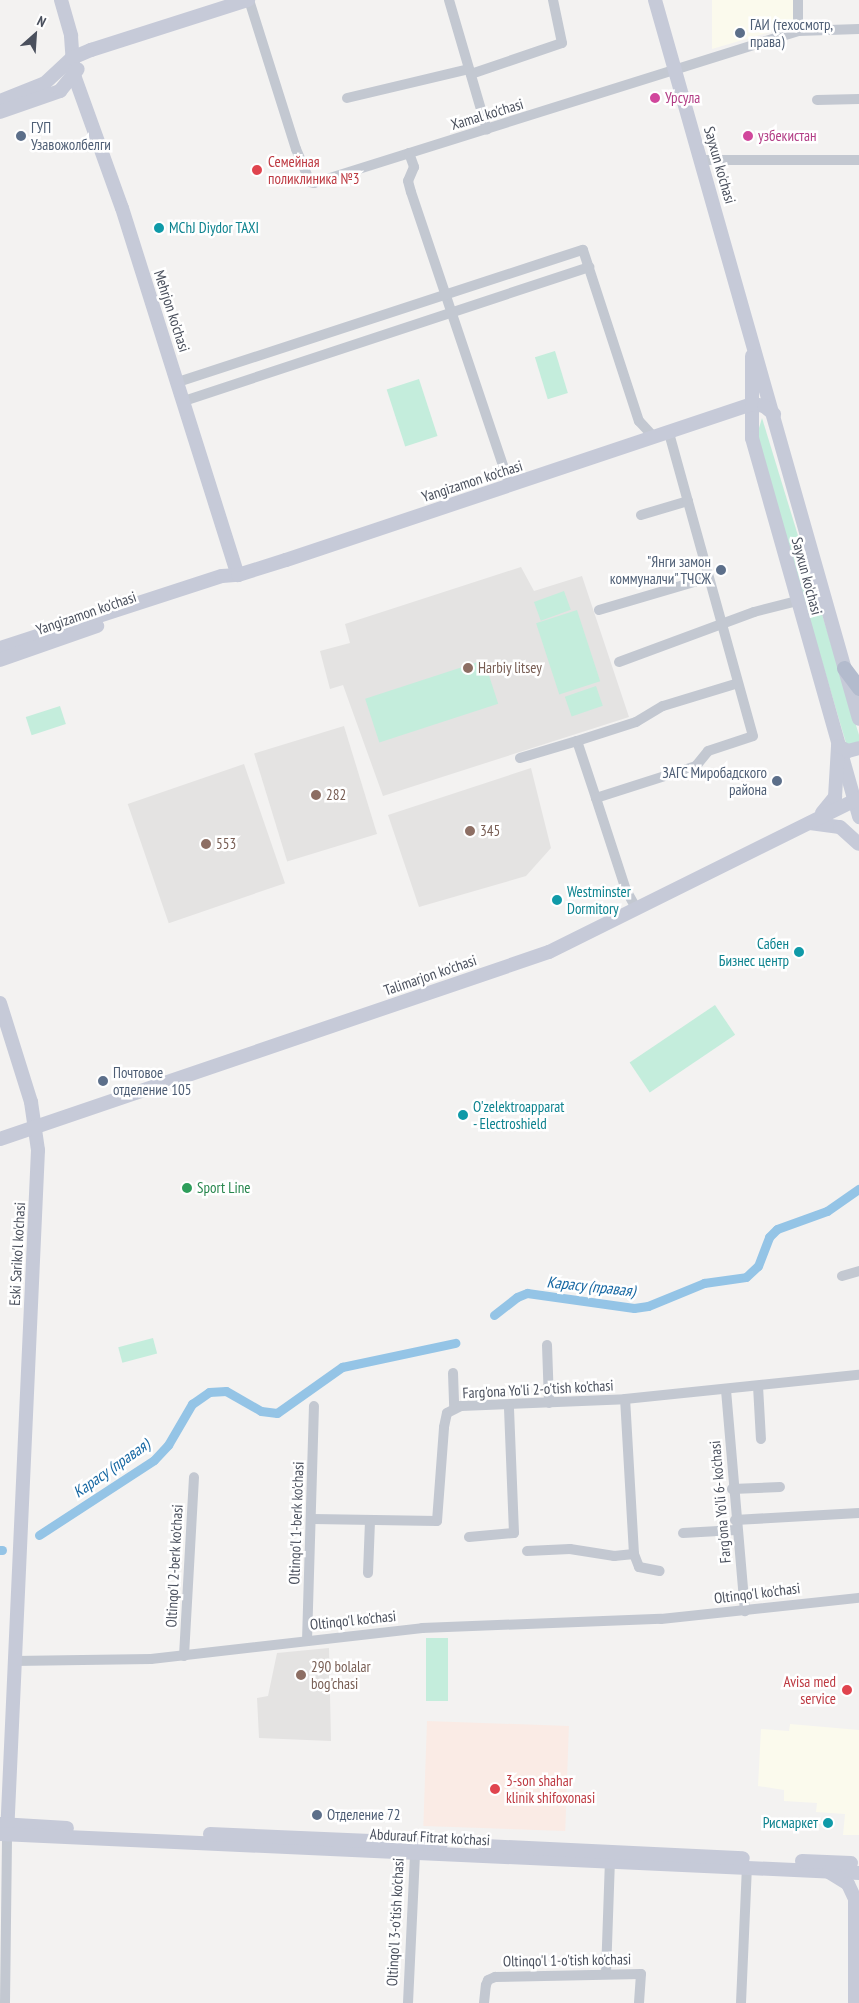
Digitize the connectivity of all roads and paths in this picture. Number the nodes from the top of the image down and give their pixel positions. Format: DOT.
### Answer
graph roads {
  1 [pos="54,0"];
  2 [pos="61,0"];
  3 [pos="249,0"];
  4 [pos="450,0"];
  5 [pos="553,0"];
  6 [pos="655,0"];
  7 [pos="798,0"];
  8 [pos="859,29"];
  9 [pos="798,31"];
  10 [pos="71,36"];
  11 [pos="91,50"];
  12 [pos="72,58"];
  13 [pos="675,69"];
  14 [pos="470,72"];
  15 [pos="74,75"];
  16 [pos="60,91"];
  17 [pos="82,98"];
  18 [pos="347,98"];
  19 [pos="859,99"];
  20 [pos="817,100"];
  21 [pos="0,101"];
  22 [pos="0,112"];
  23 [pos="487,130"];
  24 [pos="409,153"];
  25 [pos="702,160"];
  26 [pos="859,160"];
  27 [pos="589,267"];
  28 [pos="446,295"];
  29 [pos="451,312"];
  30 [pos="752,340"];
  31 [pos="178,382"];
  32 [pos="184,401"];
  33 [pos="752,404"];
  34 [pos="774,414"];
  35 [pos="714,417"];
  36 [pos="669,433"];
  37 [pos="655,438"];
  38 [pos="752,438"];
  39 [pos="510,486"];
  40 [pos="688,501"];
  41 [pos="640,515"];
  42 [pos="238,575"];
  43 [pos="708,578"];
  44 [pos="797,602"];
  45 [pos="599,610"];
  46 [pos="723,626"];
  47 [pos="0,648"];
  48 [pos="0,660"];
  49 [pos="619,662"];
  50 [pos="844,668"];
  51 [pos="738,683"];
  52 [pos="859,688"];
  53 [pos="859,719"];
  54 [pos="577,741"];
  55 [pos="838,746"];
  56 [pos="859,748"];
  57 [pos="520,758"];
  58 [pos="596,798"];
  59 [pos="857,800"];
  60 [pos="859,817"];
  61 [pos="809,823"];
  62 [pos="859,844"];
  63 [pos="636,908"];
  64 [pos="0,1003"];
  65 [pos="36,1125"];
  66 [pos="0,1139"];
  67 [pos="859,1271"];
  68 [pos="842,1276"];
  69 [pos="547,1345"];
  70 [pos="453,1372"];
  71 [pos="859,1375"];
  72 [pos="758,1386"];
  73 [pos="726,1390"];
  74 [pos="625,1399"];
  75 [pos="549,1404"];
  76 [pos="314,1406"];
  77 [pos="508,1406"];
  78 [pos="454,1408"];
  79 [pos="761,1439"];
  80 [pos="194,1477"];
  81 [pos="780,1487"];
  82 [pos="732,1489"];
  83 [pos="859,1513"];
  84 [pos="313,1520"];
  85 [pos="370,1521"];
  86 [pos="736,1526"];
  87 [pos="684,1533"];
  88 [pos="469,1537"];
  89 [pos="527,1551"];
  90 [pos="634,1554"];
  91 [pos="660,1571"];
  92 [pos="368,1573"];
  93 [pos="859,1598"];
  94 [pos="745,1611"];
  95 [pos="307,1641"];
  96 [pos="184,1656"];
  97 [pos="14,1661"];
  98 [pos="4,1830"];
  99 [pos="415,1848"];
  100 [pos="610,1857"];
  101 [pos="747,1863"];
  102 [pos="831,1866"];
  103 [pos="857,1871"];
  104 [pos="859,1967"];
  105 [pos="606,1974"];
  106 [pos="5,2003"];
  107 [pos="408,2003"];
  108 [pos="484,2003"];
  109 [pos="639,2003"];
  110 [pos="741,2003"];
  111 [pos="856,2003"];
  1 -- 12 [label="main road, Mehrjon ko'chasi"];
  2 -- 10 [label="main road, Mehrjon ko'chasi"];
  3 -- 11 [label="main road"];
  3 -- 24 [label="street, Xamal ko'chasi"];
  4 -- 14 [label="street"];
  5 -- 14 [label="street"];
  6 -- 13 [label="main road, Sayxun ko'chasi"];
  7 -- 9 [label="street"];
  8 -- 9 [label="street, Xamal ko'chasi"];
  9 -- 13 [label="street, Xamal ko'chasi"];
  10 -- 11 [label="main road"];
  10 -- 12 [label="main road, Mehrjon ko'chasi"];
  11 -- 12 [label="main road"];
  11 -- 15 [label="main road"];
  12 -- 15 [label="main road, Mehrjon ko'chasi"];
  12 -- 21 [label="main road"];
  13 -- 23 [label="street, Xamal ko'chasi"];
  13 -- 25 [label="main road, Sayxun ko'chasi"];
  14 -- 18 [label="street"];
  14 -- 23 [label="street"];
  15 -- 16 [label="main road"];
  15 -- 17 [label="main road, Mehrjon ko'chasi"];
  16 -- 17 [label="main road"];
  16 -- 22 [label="main road"];
  17 -- 31 [label="main road, Mehrjon ko'chasi"];
  19 -- 20 [label="street"];
  23 -- 24 [label="street, Xamal ko'chasi"];
  24 -- 28 [label="street"];
  25 -- 26 [label="street"];
  25 -- 30 [label="main road, Sayxun ko'chasi"];
  27 -- 28 [label="street"];
  27 -- 29 [label="street"];
  27 -- 37 [label="street"];
  28 -- 29 [label="street"];
  28 -- 31 [label="street"];
  29 -- 32 [label="street"];
  29 -- 39 [label="street"];
  30 -- 33 [label="main road, Sayxun ko'chasi"];
  30 -- 34 [label="main road, Sayxun ko'chasi"];
  31 -- 32 [label="main road, Mehrjon ko'chasi"];
  32 -- 42 [label="main road, Mehrjon ko'chasi"];
  33 -- 34 [label="main road"];
  33 -- 35 [label="main road, Yangizamon ko'chasi"];
  33 -- 38 [label="main road, Sayxun ko'chasi"];
  34 -- 50 [label="main road, Sayxun ko'chasi"];
  35 -- 36 [label="main road, Yangizamon ko'chasi"];
  35 -- 38 [label="main road, Yangizamon ko'chasi"];
  36 -- 37 [label="main road, Yangizamon ko'chasi"];
  36 -- 40 [label="street"];
  37 -- 39 [label="main road, Yangizamon ko'chasi"];
  38 -- 44 [label="main road, Sayxun ko'chasi"];
  39 -- 42 [label="main road, Yangizamon ko'chasi"];
  40 -- 41 [label="street"];
  40 -- 43 [label="street"];
  42 -- 47 [label="main road, Yangizamon ko'chasi"];
  42 -- 48 [label="main road, Yangizamon ko'chasi"];
  43 -- 45 [label="street"];
  43 -- 46 [label="street"];
  44 -- 46 [label="street"];
  44 -- 55 [label="main road, Sayxun ko'chasi"];
  46 -- 49 [label="street"];
  46 -- 51 [label="street"];
  50 -- 52 [label="main road"];
  50 -- 53 [label="main road, Sayxun ko'chasi"];
  51 -- 54 [label="street"];
  51 -- 58 [label="street"];
  54 -- 57 [label="street"];
  54 -- 58 [label="street"];
  55 -- 56 [label="main road"];
  55 -- 59 [label="main road, Sayxun ko'chasi"];
  55 -- 61 [label="main road"];
  58 -- 63 [label="street"];
  59 -- 60 [label="main road, Sayxun ko'chasi"];
  59 -- 61 [label="main road, Talimarjon ko'chasi"];
  61 -- 62 [label="main road"];
  61 -- 63 [label="main road, Talimarjon ko'chasi"];
  63 -- 65 [label="main road, Talimarjon ko'chasi"];
  64 -- 65 [label="main road, Eski Sariko'l ko'chasi"];
  65 -- 66 [label="main road, Talimarjon ko'chasi"];
  65 -- 97 [label="main road, Eski Sariko'l ko'chasi"];
  67 -- 68 [label="street"];
  69 -- 75 [label="street"];
  70 -- 78 [label="street"];
  71 -- 72 [label="street, Farg'ona Yo'li 2-o'tish ko'chasi"];
  72 -- 73 [label="street, Farg'ona Yo'li 2-o'tish ko'chasi"];
  72 -- 79 [label="street"];
  73 -- 74 [label="street, Farg'ona Yo'li 2-o'tish ko'chasi"];
  73 -- 82 [label="street, Farg'ona Yo'li 6- ko'chasi"];
  74 -- 75 [label="street, Farg'ona Yo'li 2-o'tish ko'chasi"];
  74 -- 90 [label="street, Farg'ona Yo'li 2-o'tish ko'chasi"];
  75 -- 77 [label="street, Farg'ona Yo'li 2-o'tish ko'chasi"];
  76 -- 84 [label="street, Oltinqo'l 1-berk ko'chasi"];
  77 -- 78 [label="street, Farg'ona Yo'li 2-o'tish ko'chasi"];
  77 -- 88 [label="street"];
  78 -- 85 [label="street, Farg'ona Yo'li 2-o'tish ko'chasi"];
  80 -- 96 [label="street, Oltinqo'l 2-berk ko'chasi"];
  81 -- 82 [label="street"];
  82 -- 86 [label="street, Farg'ona Yo'li 6- ko'chasi"];
  83 -- 86 [label="street"];
  84 -- 85 [label="street, Farg'ona Yo'li 2-o'tish ko'chasi"];
  84 -- 95 [label="street, Oltinqo'l 1-berk ko'chasi"];
  85 -- 92 [label="street"];
  86 -- 87 [label="street"];
  86 -- 94 [label="street, Farg'ona Yo'li 6- ko'chasi"];
  89 -- 90 [label="street"];
  90 -- 91 [label="street"];
  93 -- 94 [label="street, Oltinqo'l ko'chasi"];
  94 -- 95 [label="street, Oltinqo'l ko'chasi"];
  95 -- 96 [label="street, Oltinqo'l ko'chasi"];
  96 -- 97 [label="street, Oltinqo'l ko'chasi"];
  97 -- 98 [label="main road"];
  98 -- 99 [label="main road, Abdurauf Fitrat ko'chasi"];
  98 -- 106 [label="street"];
  99 -- 100 [label="main road, Abdurauf Fitrat ko'chasi"];
  99 -- 107 [label="street, Oltinqo'l 3-o'tish ko'chasi"];
  100 -- 101 [label="main road, Abdurauf Fitrat ko'chasi"];
  100 -- 105 [label="street"];
  101 -- 102 [label="main road, Abdurauf Fitrat ko'chasi"];
  101 -- 110 [label="street"];
  102 -- 103 [label="main road"];
  102 -- 111 [label="main road"];
  104 -- 111 [label="main road"];
  105 -- 108 [label="street, Oltinqo'l 1-o'tish ko'chasi"];
  105 -- 109 [label="street, Oltinqo'l 1-o'tish ko'chasi"];
}
